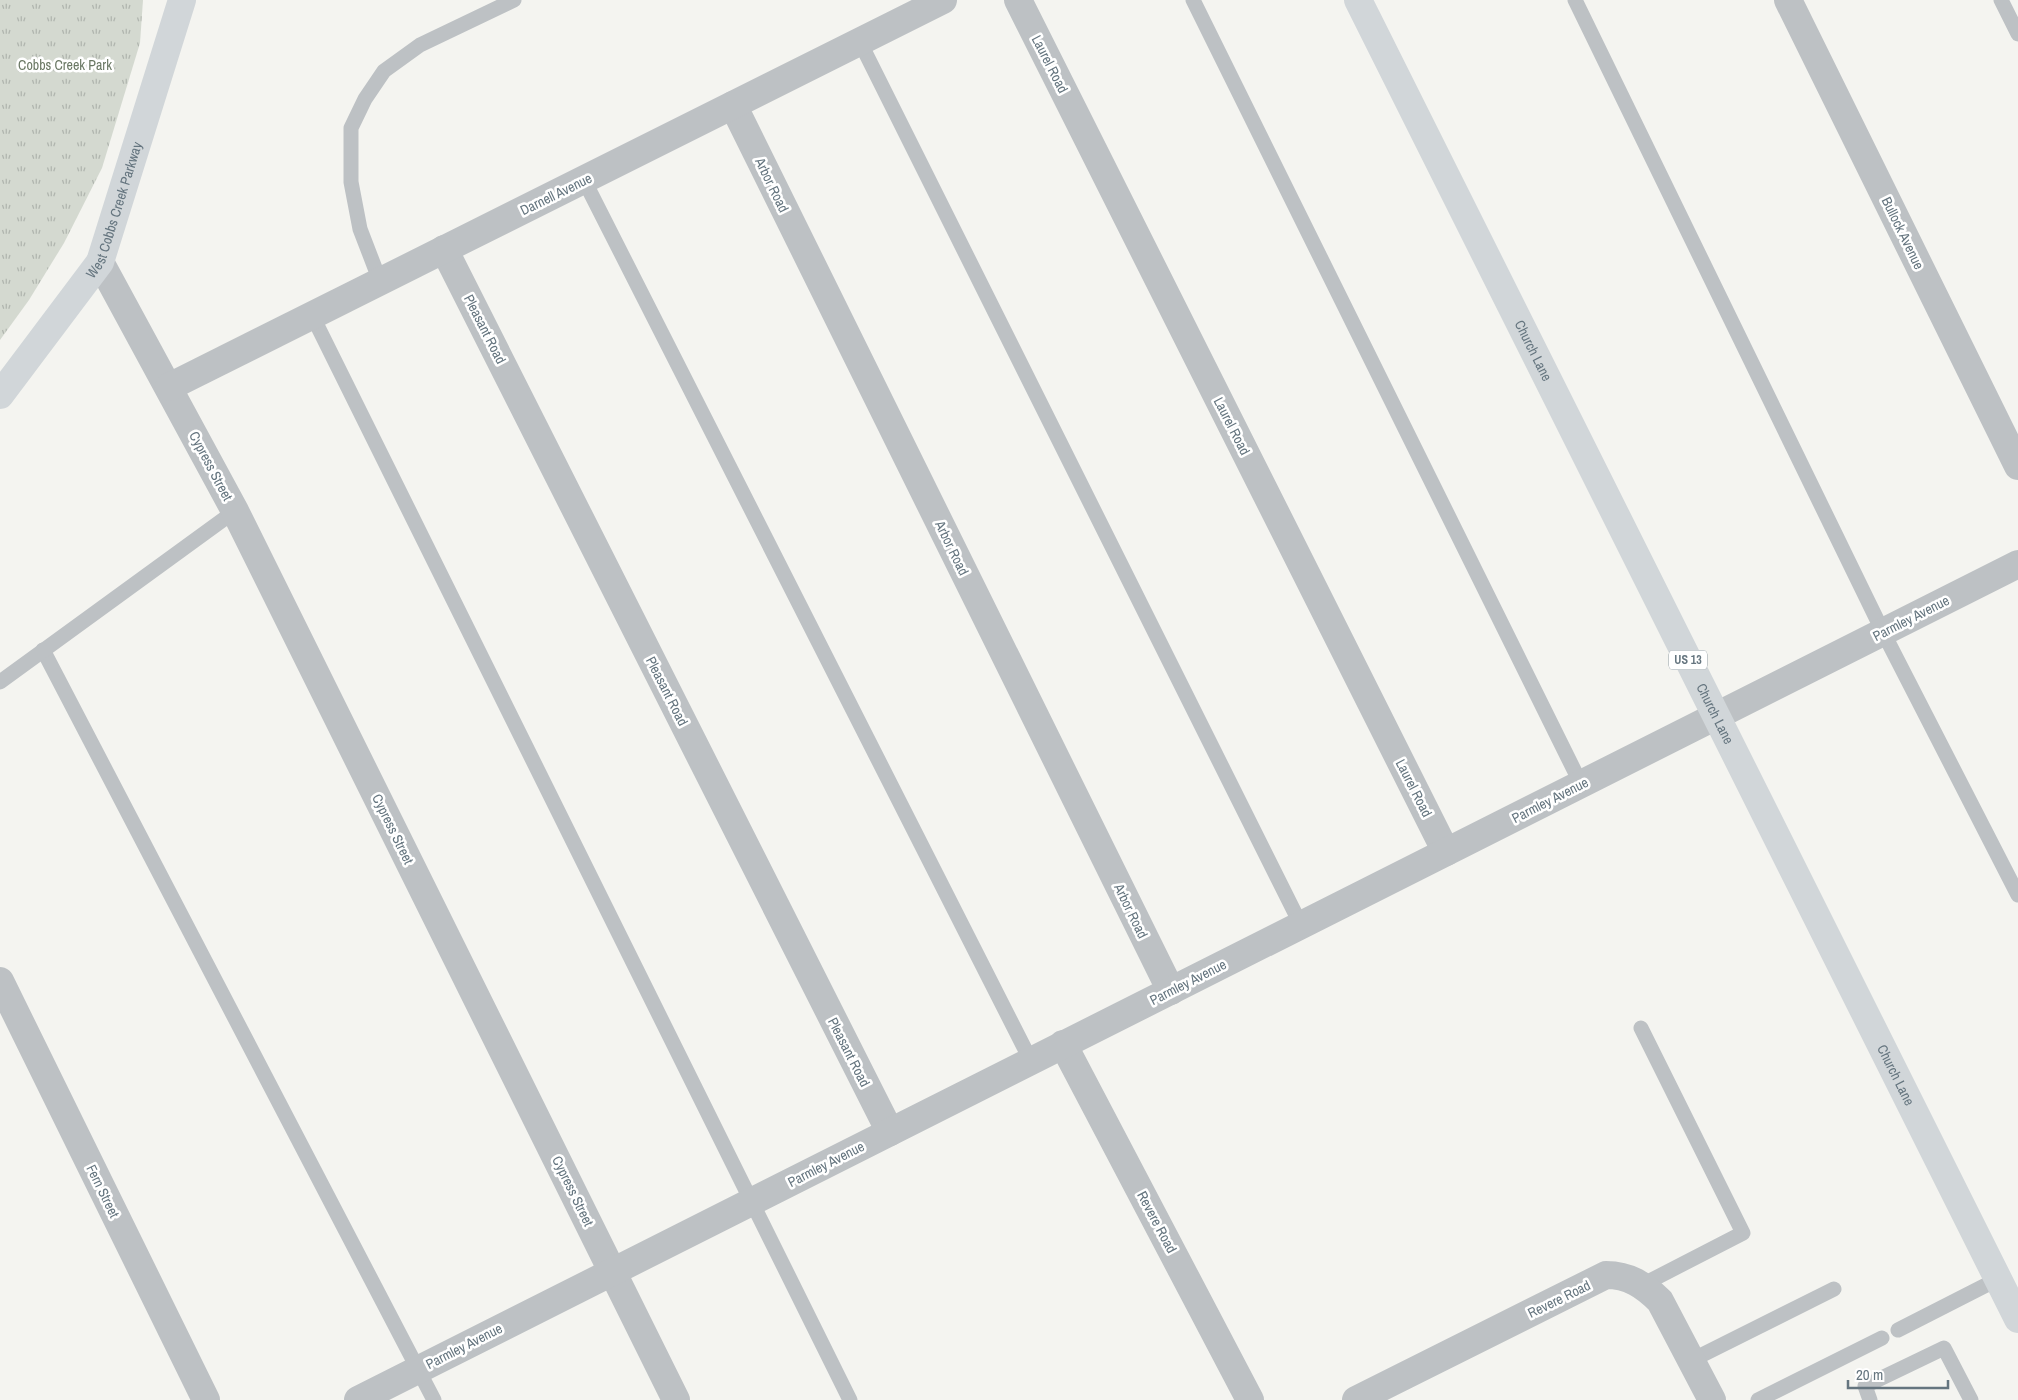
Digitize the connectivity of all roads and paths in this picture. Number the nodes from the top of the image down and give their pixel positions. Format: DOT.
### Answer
graph roads {
  1 [pos="182,0"];
  2 [pos="514,0"];
  3 [pos="943,0"];
  4 [pos="1018,0"];
  5 [pos="1193,0"];
  6 [pos="1358,0"];
  7 [pos="1575,0"];
  8 [pos="1788,0"];
  9 [pos="2001,0"];
  10 [pos="2018,34"];
  11 [pos="860,42"];
  12 [pos="733,105"];
  13 [pos="584,180"];
  14 [pos="444,249"];
  15 [pos="100,262"];
  16 [pos="380,281"];
  17 [pos="312,315"];
  18 [pos="169,386"];
  19 [pos="0,395"];
  20 [pos="2018,466"];
  21 [pos="235,511"];
  22 [pos="2018,564"];
  23 [pos="1883,632"];
  24 [pos="44,650"];
  25 [pos="0,682"];
  26 [pos="1716,716"];
  27 [pos="1581,784"];
  28 [pos="1446,852"];
  29 [pos="2018,895"];
  30 [pos="1301,925"];
  31 [pos="0,981"];
  32 [pos="1171,990"];
  33 [pos="1640,1028"];
  34 [pos="1063,1044"];
  35 [pos="1031,1061"];
  36 [pos="890,1132"];
  37 [pos="750,1202"];
  38 [pos="612,1272"];
  39 [pos="1998,1279"];
  40 [pos="1642,1285"];
  41 [pos="1834,1289"];
  42 [pos="2018,1319"];
  43 [pos="1898,1330"];
  44 [pos="1882,1338"];
  45 [pos="1692,1360"];
  46 [pos="419,1369"];
  47 [pos="206,1400"];
  48 [pos="358,1400"];
  49 [pos="434,1400"];
  50 [pos="676,1400"];
  51 [pos="850,1400"];
  52 [pos="1250,1400"];
  53 [pos="1356,1400"];
  54 [pos="1712,1400"];
  55 [pos="1758,1400"];
  56 [pos="1870,1400"];
  57 [pos="1971,1400"];
  1 -- 15 [label="main road, West Cobbs Creek Parkway"];
  2 -- 16 [label="lane"];
  3 -- 11 [label="street, Darnell Avenue"];
  4 -- 28 [label="street, Laurel Road"];
  5 -- 27 [label="lane"];
  6 -- 26 [label="main road, Church Lane / US 13"];
  7 -- 23 [label="lane"];
  8 -- 20 [label="street, Bullock Avenue"];
  9 -- 10 [label="lane"];
  11 -- 12 [label="street, Darnell Avenue"];
  11 -- 30 [label="lane"];
  12 -- 13 [label="street, Darnell Avenue"];
  12 -- 32 [label="street, Arbor Road"];
  13 -- 14 [label="street, Darnell Avenue"];
  13 -- 35 [label="lane"];
  14 -- 16 [label="street, Darnell Avenue"];
  14 -- 36 [label="street, Pleasant Road"];
  15 -- 18 [label="street, Cypress Street"];
  15 -- 19 [label="main road, West Cobbs Creek Parkway"];
  16 -- 17 [label="street, Darnell Avenue"];
  17 -- 18 [label="street, Darnell Avenue"];
  17 -- 37 [label="lane"];
  18 -- 21 [label="street, Cypress Street"];
  21 -- 24 [label="lane"];
  21 -- 38 [label="street, Cypress Street"];
  22 -- 23 [label="street, Parmley Avenue"];
  23 -- 26 [label="street, Parmley Avenue"];
  23 -- 29 [label="lane"];
  24 -- 25 [label="lane"];
  24 -- 46 [label="lane"];
  26 -- 27 [label="street, Parmley Avenue"];
  26 -- 39 [label="main road, Church Lane / US 13"];
  27 -- 28 [label="street, Parmley Avenue"];
  28 -- 30 [label="street, Parmley Avenue"];
  30 -- 32 [label="street, Parmley Avenue"];
  31 -- 47 [label="street, Fern Street"];
  32 -- 34 [label="street, Parmley Avenue"];
  33 -- 40 [label="lane"];
  34 -- 35 [label="street, Parmley Avenue"];
  34 -- 52 [label="street, Revere Road"];
  35 -- 36 [label="street, Parmley Avenue"];
  36 -- 37 [label="street, Parmley Avenue"];
  37 -- 38 [label="street, Parmley Avenue"];
  37 -- 51 [label="lane"];
  38 -- 46 [label="street, Parmley Avenue"];
  38 -- 50 [label="street, Cypress Street"];
  39 -- 42 [label="main road, Church Lane / US 13"];
  39 -- 43 [label="lane"];
  40 -- 45 [label="street, Revere Road"];
  40 -- 53 [label="street, Revere Road"];
  41 -- 45 [label="lane"];
  44 -- 55 [label="lane"];
  45 -- 54 [label="street, Revere Road"];
  46 -- 48 [label="street, Parmley Avenue"];
  46 -- 49 [label="lane"];
  56 -- 57 [label="lane"];
}
